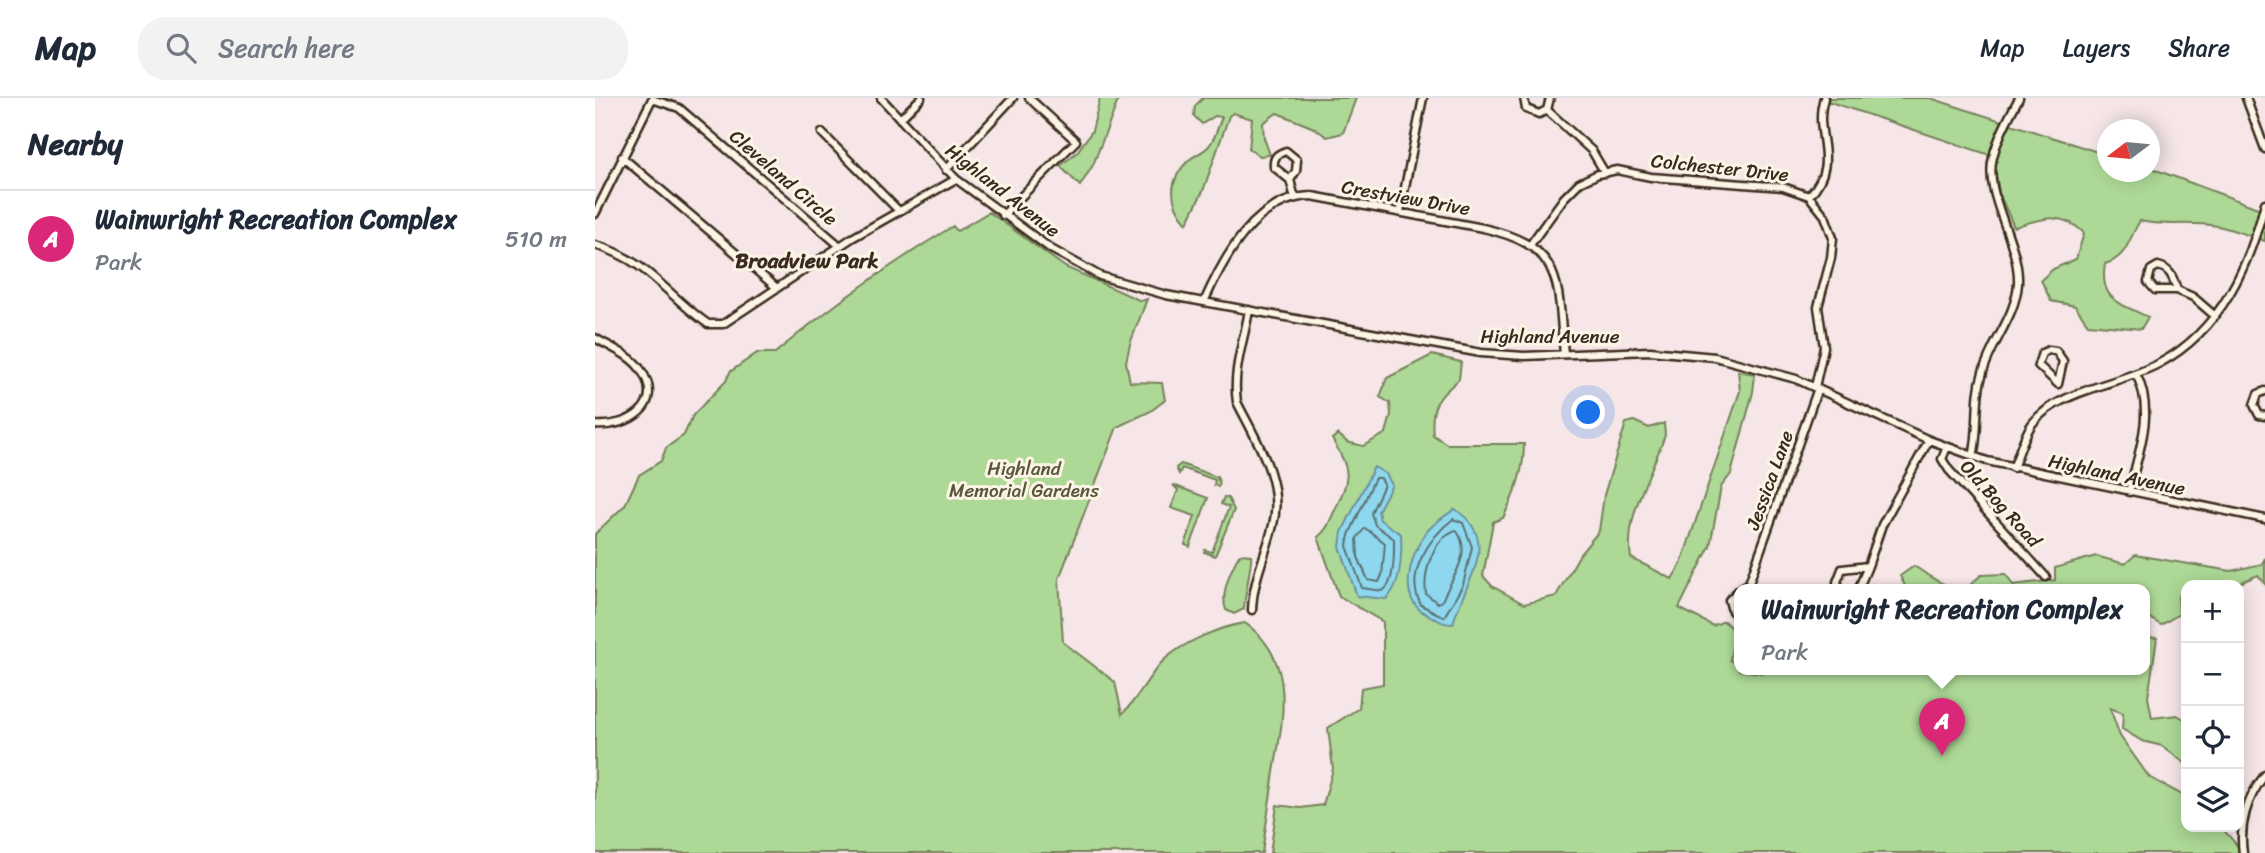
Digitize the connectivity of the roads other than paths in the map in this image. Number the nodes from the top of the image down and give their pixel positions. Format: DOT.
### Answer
graph roads {
  1 [pos="881,98"];
  2 [pos="921,98"];
  3 [pos="1013,98"];
  4 [pos="1029,98"];
  5 [pos="1423,98"];
  6 [pos="1524,98"];
  7 [pos="1551,98"];
  8 [pos="1824,98"];
  9 [pos="2019,98"];
  10 [pos="2246,98"];
  11 [pos="1547,110"];
  12 [pos="900,119"];
  13 [pos="822,133"];
  14 [pos="2265,149"];
  15 [pos="622,157"];
  16 [pos="946,170"];
  17 [pos="1605,173"];
  18 [pos="956,179"];
  19 [pos="1290,180"];
  20 [pos="1809,196"];
  21 [pos="1295,198"];
  22 [pos="2265,203"];
  23 [pos="899,211"];
  24 [pos="1400,212"];
  25 [pos="595,214"];
  26 [pos="1003,215"];
  27 [pos="595,244"];
  28 [pos="1530,245"];
  29 [pos="840,246"];
  30 [pos="777,288"];
  31 [pos="2177,290"];
  32 [pos="1204,302"];
  33 [pos="1249,310"];
  34 [pos="2215,316"];
  35 [pos="595,338"];
  36 [pos="1564,354"];
  37 [pos="2136,374"];
  38 [pos="2059,384"];
  39 [pos="1817,388"];
  40 [pos="2265,391"];
  41 [pos="2062,399"];
  42 [pos="2265,416"];
  43 [pos="595,425"];
  44 [pos="1930,440"];
  45 [pos="1947,447"];
  46 [pos="1973,457"];
  47 [pos="2014,468"];
  48 [pos="2129,492"];
  49 [pos="2265,519"];
  50 [pos="1868,566"];
  51 [pos="2046,577"];
  52 [pos="1752,584"];
  53 [pos="1837,584"];
  54 [pos="1860,584"];
  55 [pos="1734,595"];
  56 [pos="1252,610"];
  57 [pos="1734,612"];
  58 [pos="2265,775"];
  59 [pos="2243,853"];
  1 -- 12 [label="street, Highland Avenue"];
  2 -- 12 [label="street"];
  3 -- 16 [label="street"];
  4 -- 26 [label="street"];
  5 -- 24 [label="street"];
  6 -- 11 [label="street"];
  7 -- 11 [label="street"];
  8 -- 20 [label="street"];
  9 -- 46 [label="street"];
  10 -- 14 [label="street"];
  11 -- 17 [label="street"];
  12 -- 16 [label="street, Highland Avenue"];
  13 -- 23 [label="street"];
  15 -- 25 [label="street"];
  15 -- 29 [label="street, Cleveland Circle"];
  15 -- 30 [label="street"];
  16 -- 18 [label="street, Highland Avenue"];
  17 -- 20 [label="street, Colchester Drive"];
  17 -- 28 [label="street, Colchester Drive"];
  18 -- 23 [label="street"];
  18 -- 26 [label="street, Highland Avenue"];
  19 -- 19 [label="street"];
  19 -- 21 [label="street"];
  20 -- 39 [label="street, Colchester Drive"];
  21 -- 24 [label="street, Crestview Drive"];
  21 -- 32 [label="street"];
  22 -- 34 [label="street"];
  23 -- 29 [label="street"];
  24 -- 28 [label="street, Crestview Drive"];
  26 -- 32 [label="street, Highland Avenue"];
  27 -- 30 [label="street"];
  28 -- 36 [label="street, Crestview Drive"];
  29 -- 30 [label="street"];
  31 -- 31 [label="street"];
  31 -- 34 [label="street"];
  32 -- 33 [label="street, Highland Avenue"];
  33 -- 36 [label="street, Highland Avenue"];
  33 -- 56 [label="street"];
  34 -- 37 [label="street"];
  35 -- 43 [label="street"];
  36 -- 39 [label="street, Highland Avenue"];
  37 -- 41 [label="street"];
  37 -- 48 [label="street"];
  38 -- 38 [label="street"];
  38 -- 41 [label="street"];
  39 -- 44 [label="street, Highland Avenue"];
  39 -- 52 [label="street, Jessica Lane"];
  40 -- 42 [label="street"];
  41 -- 47 [label="street"];
  44 -- 45 [label="street, Highland Avenue"];
  44 -- 50 [label="street"];
  45 -- 46 [label="street, Highland Avenue"];
  45 -- 51 [label="street, Old Bog Road"];
  46 -- 47 [label="street, Highland Avenue"];
  47 -- 48 [label="street, Highland Avenue"];
  48 -- 49 [label="street, Highland Avenue"];
  50 -- 53 [label="street"];
  50 -- 54 [label="street"];
  55 -- 57 [label="street, Jessica Lane"];
  58 -- 59 [label="street"];
}
